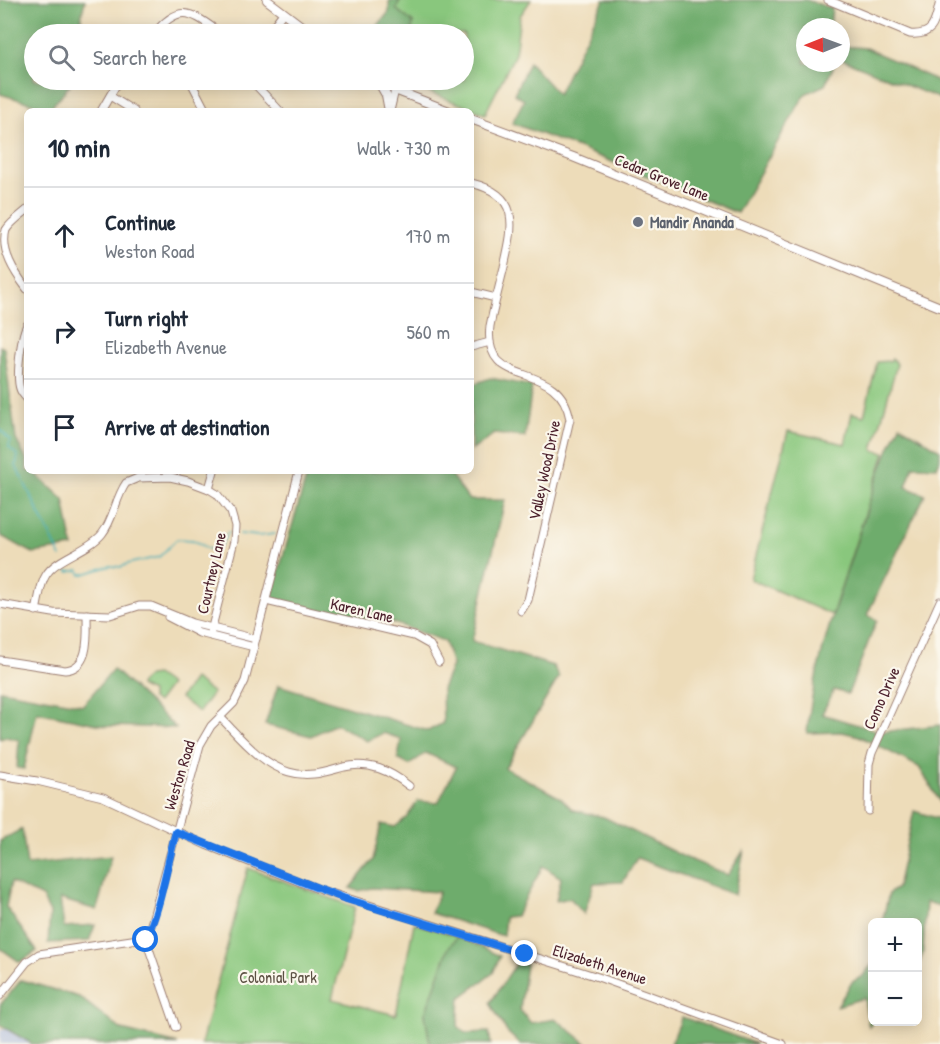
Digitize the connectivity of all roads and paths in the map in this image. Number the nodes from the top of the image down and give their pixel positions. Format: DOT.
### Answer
graph roads {
  1 [pos="267,0"];
  2 [pos="828,0"];
  3 [pos="940,1"];
  4 [pos="283,13"];
  5 [pos="162,24"];
  6 [pos="208,24"];
  7 [pos="275,24"];
  8 [pos="298,24"];
  9 [pos="113,90"];
  10 [pos="195,90"];
  11 [pos="260,90"];
  12 [pos="383,90"];
  13 [pos="395,90"];
  14 [pos="110,96"];
  15 [pos="103,108"];
  16 [pos="129,108"];
  17 [pos="204,108"];
  18 [pos="277,108"];
  19 [pos="388,108"];
  20 [pos="390,108"];
  21 [pos="441,108"];
  22 [pos="474,120"];
  23 [pos="474,184"];
  24 [pos="24,213"];
  25 [pos="24,285"];
  26 [pos="474,293"];
  27 [pos="496,298"];
  28 [pos="940,307"];
  29 [pos="24,334"];
  30 [pos="490,342"];
  31 [pos="474,346"];
  32 [pos="24,395"];
  33 [pos="165,474"];
  34 [pos="213,474"];
  35 [pos="298,474"];
  36 [pos="210,489"];
  37 [pos="266,601"];
  38 [pos="940,601"];
  39 [pos="0,604"];
  40 [pos="36,611"];
  41 [pos="521,611"];
  42 [pos="87,614"];
  43 [pos="211,631"];
  44 [pos="255,643"];
  45 [pos="0,660"];
  46 [pos="439,662"];
  47 [pos="220,717"];
  48 [pos="0,775"];
  49 [pos="409,786"];
  50 [pos="868,811"];
  51 [pos="181,815"];
  52 [pos="159,824"];
  53 [pos="176,832"];
  54 [pos="145,937"];
  55 [pos="0,996"];
  56 [pos="176,1027"];
  57 [pos="783,1044"];
  1 -- 4 [label="main road"];
  2 -- 3 [label="street"];
  4 -- 7 [label="street"];
  4 -- 8 [label="main road"];
  5 -- 6 [label="street"];
  9 -- 14 [label="street"];
  10 -- 17 [label="street"];
  11 -- 18 [label="street"];
  12 -- 19 [label="main road"];
  13 -- 20 [label="street"];
  13 -- 21 [label="main road"];
  14 -- 15 [label="street"];
  14 -- 16 [label="street"];
  22 -- 28 [label="main road, Cedar Grove Lane"];
  23 -- 27 [label="street"];
  24 -- 25 [label="street"];
  26 -- 27 [label="street"];
  27 -- 30 [label="street"];
  29 -- 32 [label="street"];
  30 -- 31 [label="street"];
  30 -- 41 [label="street, Valley Wood Drive"];
  33 -- 36 [label="street, Courtney Lane"];
  33 -- 40 [label="street, Courtney Lane"];
  34 -- 36 [label="street"];
  35 -- 37 [label="street, Weston Road"];
  36 -- 43 [label="street, Courtney Lane"];
  37 -- 44 [label="street, Weston Road"];
  37 -- 46 [label="street, Karen Lane"];
  38 -- 50 [label="street, Como Drive"];
  39 -- 40 [label="street"];
  40 -- 42 [label="street"];
  42 -- 43 [label="street"];
  42 -- 45 [label="street"];
  43 -- 44 [label="street"];
  44 -- 47 [label="street, Weston Road"];
  47 -- 49 [label="street"];
  47 -- 51 [label="street, Weston Road"];
  48 -- 52 [label="street, Elizabeth Avenue"];
  51 -- 52 [label="street"];
  51 -- 53 [label="street, Weston Road"];
  52 -- 53 [label="street, Elizabeth Avenue"];
  53 -- 54 [label="street, Weston Road"];
  53 -- 57 [label="street, Elizabeth Avenue"];
  54 -- 55 [label="street"];
  54 -- 56 [label="street"];
}
